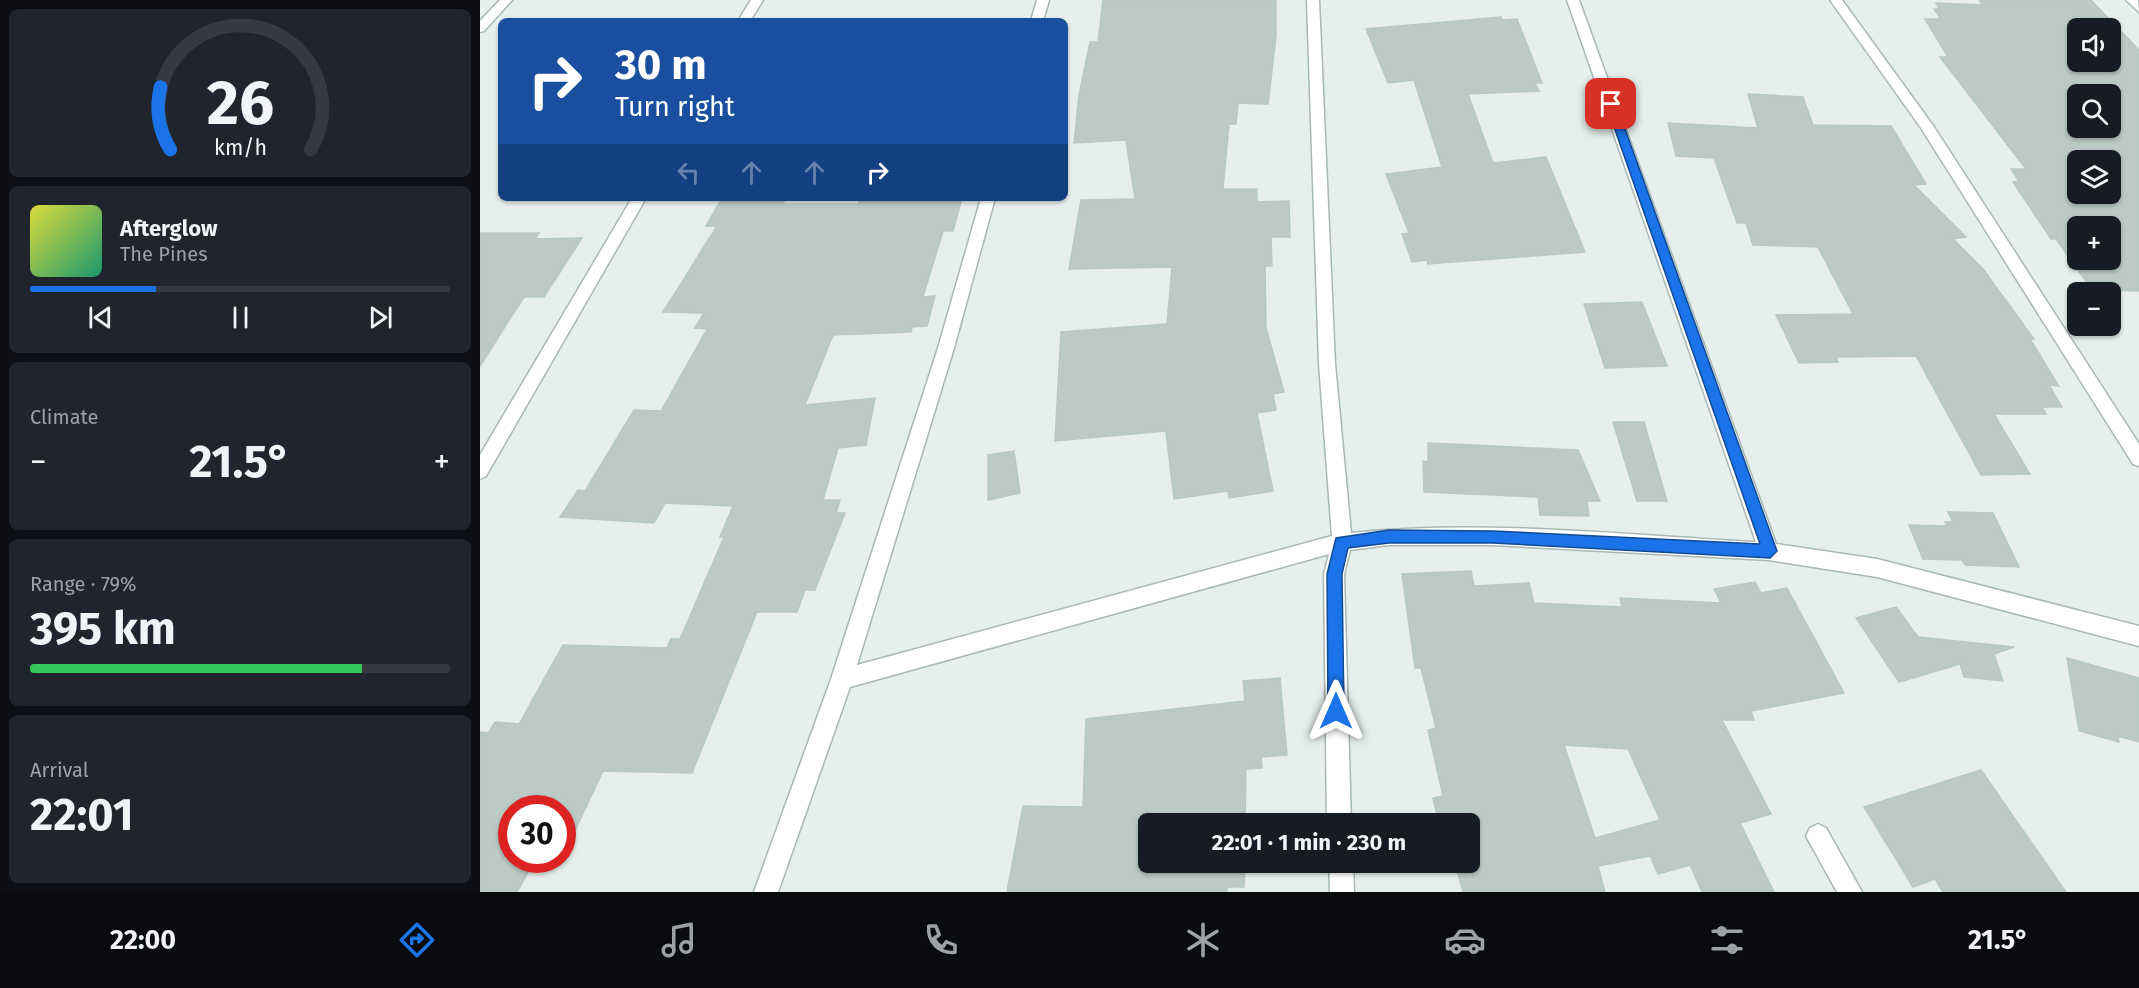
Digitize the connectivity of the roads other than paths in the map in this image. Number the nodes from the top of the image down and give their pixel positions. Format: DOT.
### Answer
graph roads {
  1 [pos="506,0"];
  2 [pos="757,0"];
  3 [pos="1043,0"];
  4 [pos="1313,0"];
  5 [pos="1573,0"];
  6 [pos="1836,0"];
  7 [pos="2132,0"];
  8 [pos="2139,8"];
  9 [pos="746,18"];
  10 [pos="1038,18"];
  11 [pos="480,28"];
  12 [pos="637,201"];
  13 [pos="987,201"];
  14 [pos="2139,459"];
  15 [pos="480,471"];
  16 [pos="1342,542"];
  17 [pos="1770,551"];
  18 [pos="2139,636"];
  19 [pos="842,679"];
  20 [pos="1339,813"];
  21 [pos="1818,836"];
  22 [pos="1341,873"];
  23 [pos="766,892"];
  24 [pos="1342,892"];
  25 [pos="1850,892"];
  1 -- 11 [label="street"];
  2 -- 9 [label="street"];
  3 -- 10 [label="street"];
  4 -- 16 [label="street"];
  5 -- 17 [label="street"];
  6 -- 14 [label="street"];
  7 -- 8 [label="street"];
  12 -- 15 [label="street"];
  13 -- 19 [label="street"];
  16 -- 17 [label="street"];
  16 -- 19 [label="street"];
  16 -- 20 [label="street"];
  17 -- 18 [label="street"];
  19 -- 23 [label="street"];
  21 -- 25 [label="street"];
  22 -- 24 [label="street"];
}
